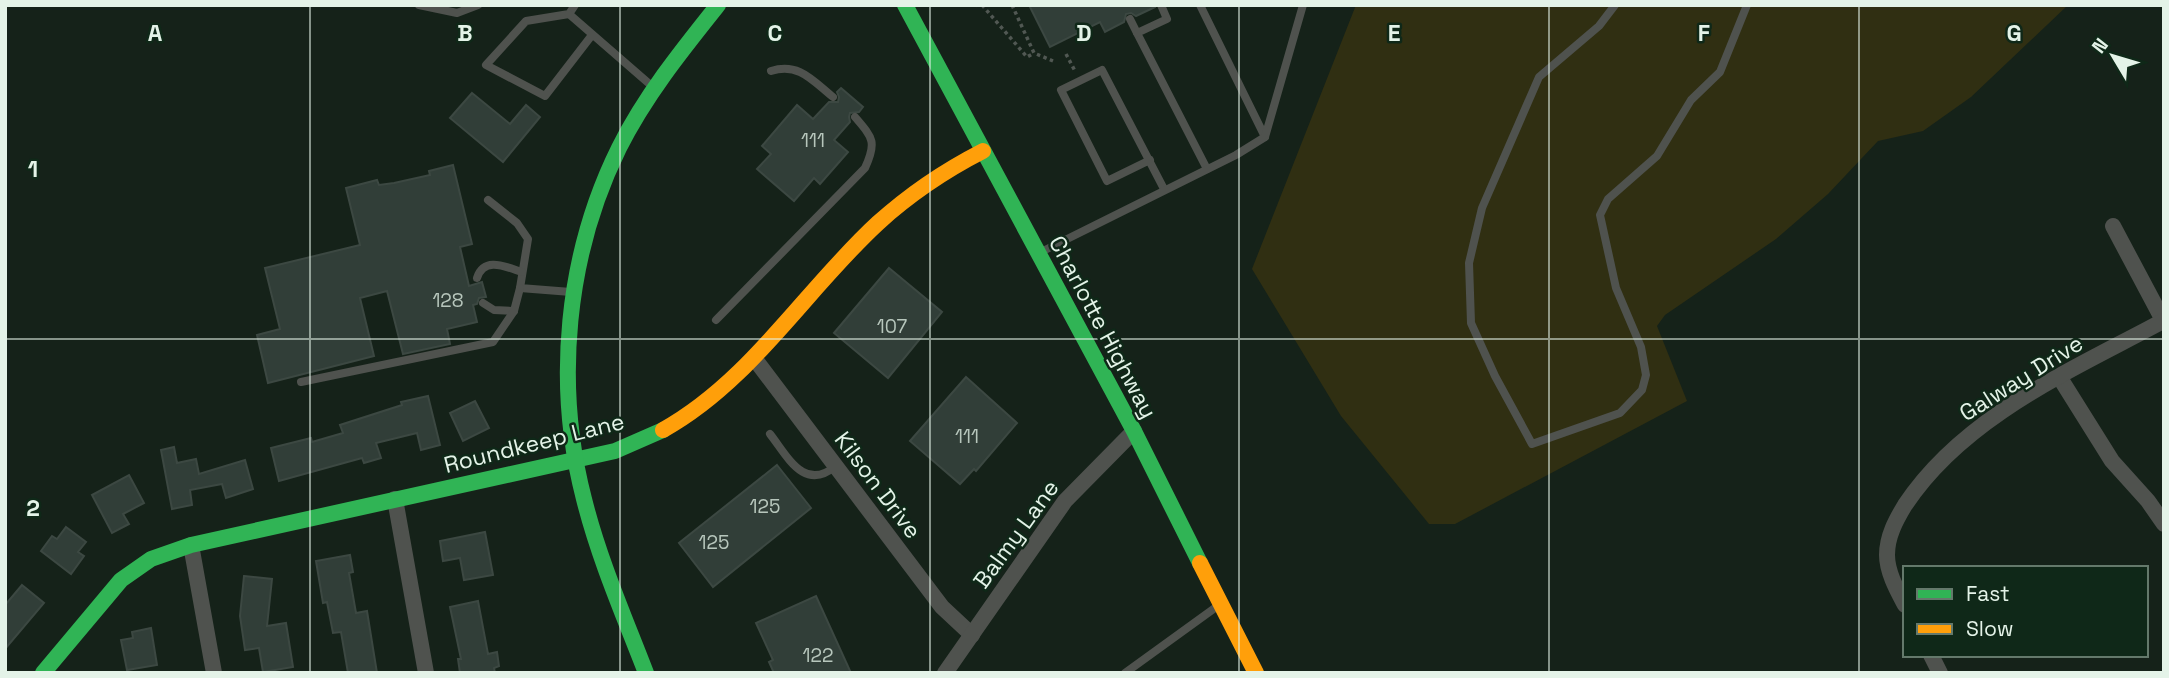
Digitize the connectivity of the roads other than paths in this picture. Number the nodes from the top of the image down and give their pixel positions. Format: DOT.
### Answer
graph roads {
  1 [pos="419,5"];
  2 [pos="478,5"];
  3 [pos="575,5"];
  4 [pos="718,5"];
  5 [pos="905,5"];
  6 [pos="1161,5"];
  7 [pos="1200,5"];
  8 [pos="1303,5"];
  9 [pos="1615,5"];
  10 [pos="1747,5"];
  11 [pos="569,14"];
  12 [pos="1130,19"];
  13 [pos="1137,33"];
  14 [pos="592,35"];
  15 [pos="771,72"];
  16 [pos="656,89"];
  17 [pos="833,97"];
  18 [pos="855,117"];
  19 [pos="1265,137"];
  20 [pos="983,151"];
  21 [pos="1150,160"];
  22 [pos="1207,169"];
  23 [pos="1164,189"];
  24 [pos="488,200"];
  25 [pos="2113,226"];
  26 [pos="1038,253"];
  27 [pos="522,272"];
  28 [pos="477,278"];
  29 [pos="520,288"];
  30 [pos="574,292"];
  31 [pos="483,303"];
  32 [pos="514,311"];
  33 [pos="716,320"];
  34 [pos="2163,321"];
  35 [pos="754,358"];
  36 [pos="2060,377"];
  37 [pos="300,382"];
  38 [pos="1134,430"];
  39 [pos="770,433"];
  40 [pos="575,460"];
  41 [pos="836,466"];
  42 [pos="395,499"];
  43 [pos="2164,524"];
  44 [pos="191,545"];
  45 [pos="1903,600"];
  46 [pos="1222,603"];
  47 [pos="972,635"];
  48 [pos="1932,657"];
  49 [pos="43,673"];
  50 [pos="214,673"];
  51 [pos="426,673"];
  52 [pos="646,673"];
  53 [pos="945,673"];
  54 [pos="1125,673"];
  55 [pos="1256,673"];
  56 [pos="1940,673"];
  1 -- 2 [label="lane"];
  3 -- 11 [label="lane"];
  4 -- 16 [label="main road"];
  5 -- 20 [label="main road, Charlotte Highway"];
  6 -- 13 [label="lane"];
  7 -- 19 [label="lane"];
  8 -- 19 [label="lane"];
  9 -- 10 [label="lane"];
  11 -- 14 [label="lane"];
  11 -- 14 [label="lane"];
  12 -- 13 [label="lane"];
  13 -- 22 [label="lane"];
  14 -- 16 [label="lane"];
  15 -- 17 [label="lane"];
  16 -- 30 [label="main road"];
  18 -- 33 [label="lane"];
  19 -- 22 [label="lane"];
  20 -- 26 [label="main road, Charlotte Highway"];
  20 -- 35 [label="main road, Roundkeep Lane"];
  21 -- 21 [label="lane"];
  21 -- 23 [label="lane"];
  22 -- 23 [label="lane"];
  23 -- 26 [label="lane"];
  24 -- 27 [label="lane"];
  25 -- 34 [label="street"];
  26 -- 38 [label="main road, Charlotte Highway"];
  27 -- 28 [label="lane"];
  27 -- 29 [label="lane"];
  29 -- 30 [label="lane"];
  29 -- 32 [label="lane"];
  30 -- 40 [label="main road"];
  31 -- 32 [label="lane"];
  32 -- 37 [label="lane"];
  34 -- 36 [label="street, Galway Drive"];
  35 -- 40 [label="main road, Roundkeep Lane"];
  35 -- 41 [label="street, Kilson Drive"];
  36 -- 43 [label="street"];
  36 -- 45 [label="street, Galway Drive"];
  38 -- 46 [label="main road, Charlotte Highway"];
  38 -- 47 [label="street, Balmy Lane"];
  39 -- 41 [label="lane"];
  40 -- 42 [label="main road, Roundkeep Lane"];
  40 -- 52 [label="main road"];
  41 -- 47 [label="street, Kilson Drive"];
  42 -- 44 [label="main road, Roundkeep Lane"];
  42 -- 51 [label="street"];
  44 -- 49 [label="main road, Roundkeep Lane"];
  44 -- 50 [label="street"];
  46 -- 54 [label="lane"];
  46 -- 55 [label="main road, Charlotte Highway"];
  47 -- 53 [label="street, Balmy Lane"];
  48 -- 56 [label="street"];
}
